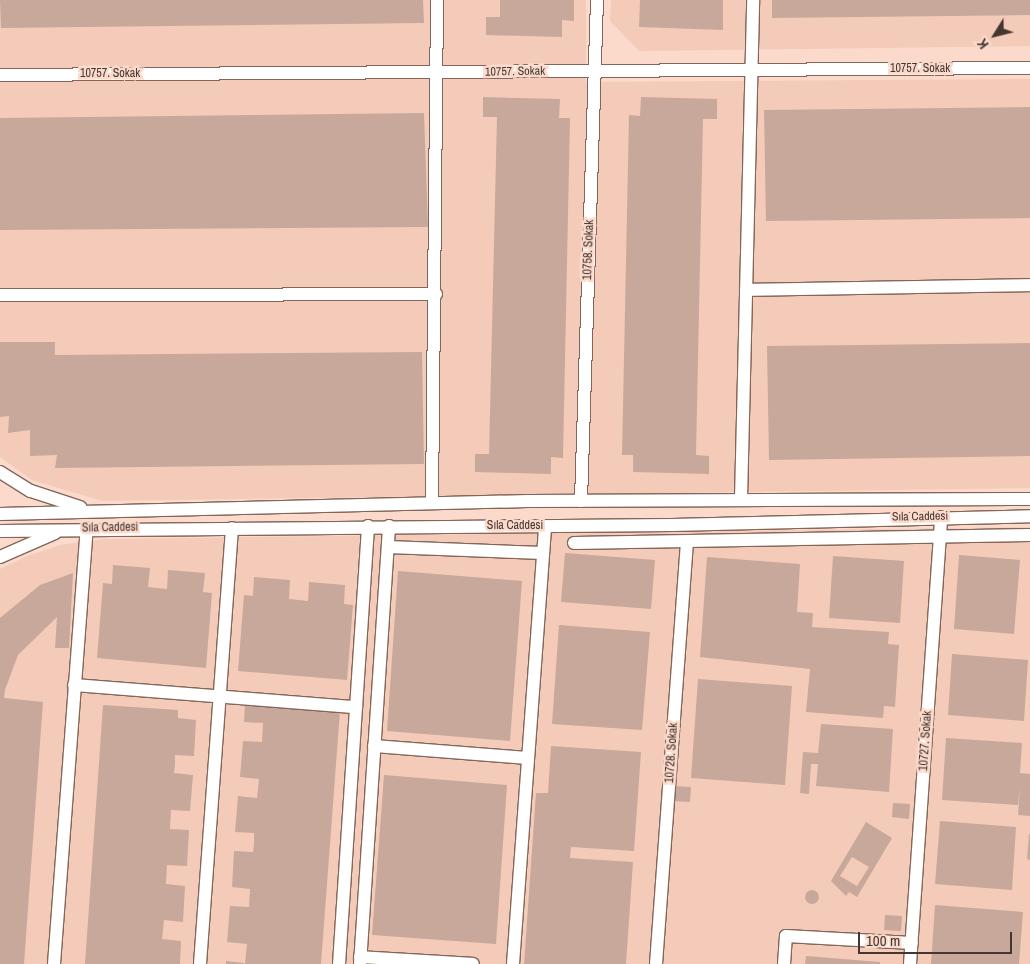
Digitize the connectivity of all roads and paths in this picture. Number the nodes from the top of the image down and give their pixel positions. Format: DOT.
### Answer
graph roads {
  1 [pos="437,0"];
  2 [pos="597,0"];
  3 [pos="753,0"];
  4 [pos="1030,68"];
  5 [pos="751,70"];
  6 [pos="595,71"];
  7 [pos="436,72"];
  8 [pos="0,75"];
  9 [pos="1030,285"];
  10 [pos="746,290"];
  11 [pos="436,294"];
  12 [pos="0,295"];
  13 [pos="0,472"];
  14 [pos="741,499"];
  15 [pos="1030,499"];
  16 [pos="581,501"];
  17 [pos="432,503"];
  18 [pos="87,509"];
  19 [pos="0,514"];
  20 [pos="1030,516"];
  21 [pos="942,517"];
  22 [pos="368,526"];
  23 [pos="389,526"];
  24 [pos="545,526"];
  25 [pos="87,528"];
  26 [pos="232,528"];
  27 [pos="70,529"];
  28 [pos="0,531"];
  29 [pos="1030,535"];
  30 [pos="940,537"];
  31 [pos="687,541"];
  32 [pos="574,544"];
  33 [pos="388,547"];
  34 [pos="543,553"];
  35 [pos="0,557"];
  36 [pos="74,685"];
  37 [pos="218,696"];
  38 [pos="356,707"];
  39 [pos="374,746"];
  40 [pos="525,758"];
  41 [pos="912,943"];
  42 [pos="360,961"];
  43 [pos="54,964"];
  44 [pos="200,964"];
  45 [pos="339,964"];
  46 [pos="472,964"];
  47 [pos="513,964"];
  48 [pos="656,964"];
  49 [pos="784,964"];
  50 [pos="910,964"];
  1 -- 7 [label="street"];
  2 -- 6 [label="street, 10758. Sokak"];
  3 -- 5 [label="street"];
  4 -- 5 [label="street, 10757. Sokak"];
  5 -- 6 [label="street, 10757. Sokak"];
  5 -- 10 [label="street"];
  6 -- 7 [label="street, 10757. Sokak"];
  6 -- 16 [label="street, 10758. Sokak"];
  7 -- 8 [label="street, 10757. Sokak"];
  7 -- 11 [label="street"];
  9 -- 10 [label="street"];
  10 -- 14 [label="street"];
  11 -- 12 [label="street"];
  11 -- 17 [label="street"];
  13 -- 18 [label="street"];
  14 -- 15 [label="street, Sıla Caddesi"];
  14 -- 16 [label="street, Sıla Caddesi"];
  16 -- 17 [label="street, Sıla Caddesi"];
  17 -- 18 [label="street, Sıla Caddesi"];
  18 -- 19 [label="street, Sıla Caddesi"];
  20 -- 21 [label="street, Sıla Caddesi"];
  21 -- 24 [label="street, Sıla Caddesi"];
  21 -- 30 [label="street, 10727. Sokak"];
  22 -- 23 [label="street, Sıla Caddesi"];
  22 -- 26 [label="street, Sıla Caddesi"];
  22 -- 38 [label="street"];
  23 -- 24 [label="street, Sıla Caddesi"];
  23 -- 33 [label="street"];
  24 -- 34 [label="street"];
  25 -- 26 [label="street, Sıla Caddesi"];
  25 -- 27 [label="street, Sıla Caddesi"];
  25 -- 36 [label="street"];
  26 -- 37 [label="street"];
  27 -- 28 [label="street, Sıla Caddesi"];
  27 -- 35 [label="street"];
  29 -- 30 [label="street"];
  30 -- 31 [label="street"];
  30 -- 41 [label="street, 10727. Sokak"];
  31 -- 32 [label="street"];
  31 -- 48 [label="street, 10728. Sokak"];
  33 -- 34 [label="street"];
  33 -- 39 [label="street"];
  34 -- 40 [label="street"];
  36 -- 37 [label="street"];
  36 -- 43 [label="street"];
  37 -- 38 [label="street"];
  37 -- 44 [label="street"];
  38 -- 45 [label="street"];
  39 -- 40 [label="street"];
  39 -- 42 [label="street"];
  40 -- 47 [label="street"];
  41 -- 49 [label="street"];
  41 -- 50 [label="street, 10727. Sokak"];
  42 -- 46 [label="street"];
}
